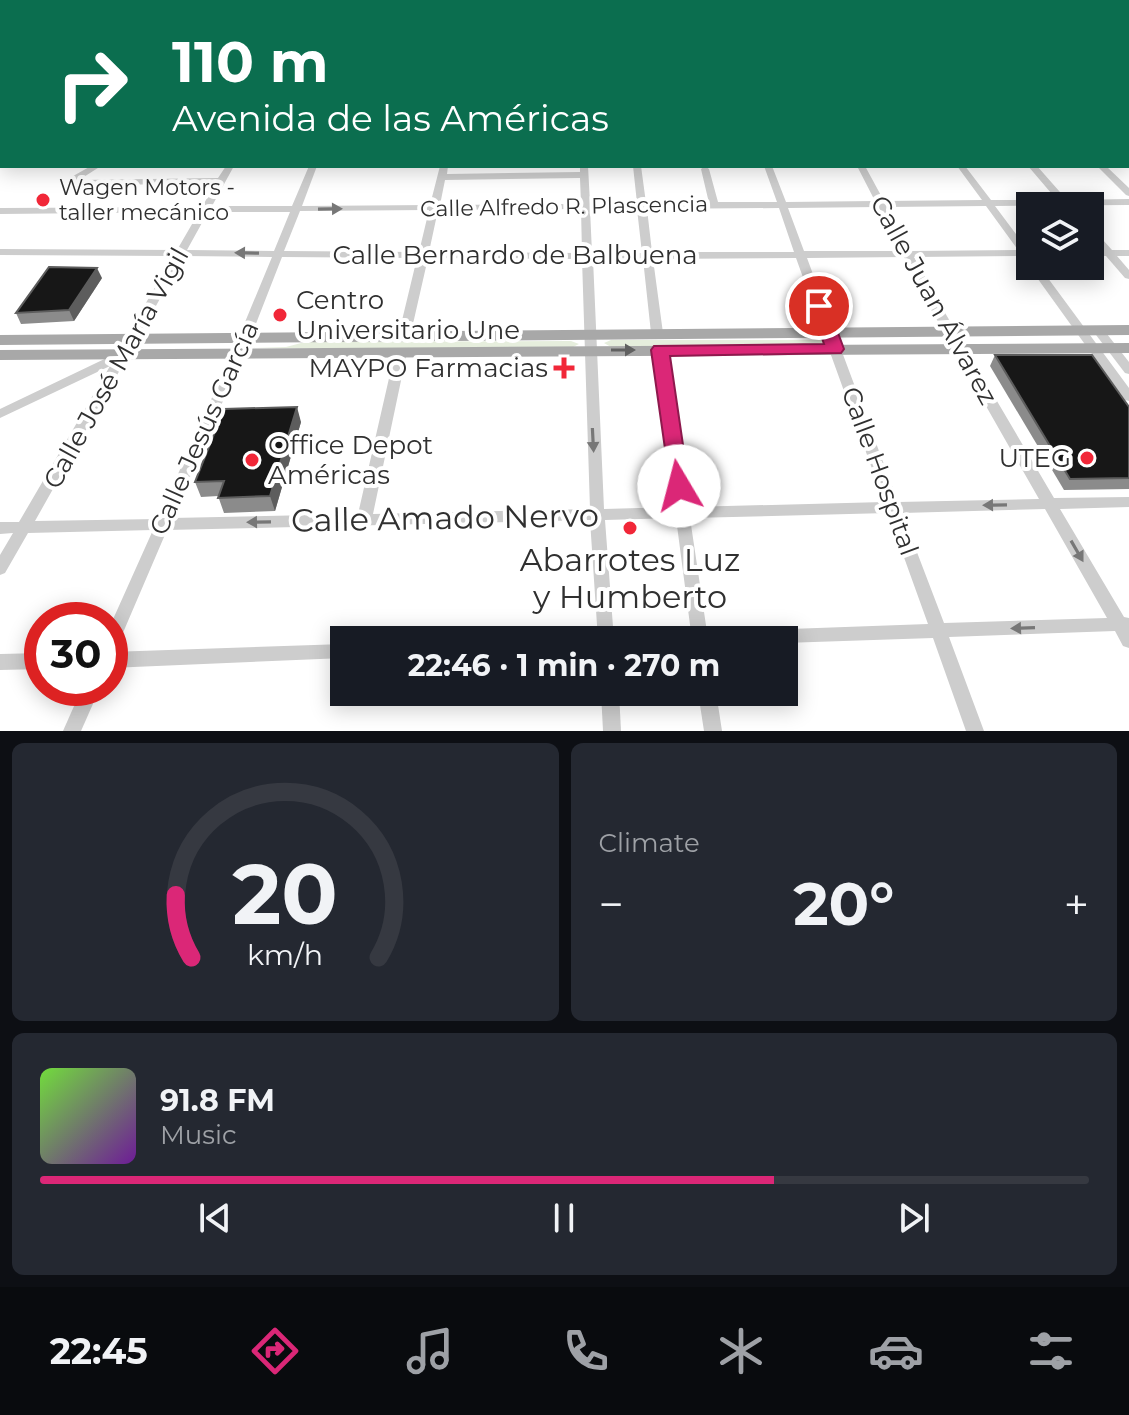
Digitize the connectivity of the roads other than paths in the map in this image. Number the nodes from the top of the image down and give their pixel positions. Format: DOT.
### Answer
graph roads {
  1 [pos="94,168"];
  2 [pos="229,168"];
  3 [pos="312,168"];
  4 [pos="637,168"];
  5 [pos="769,168"];
  6 [pos="862,168"];
  7 [pos="962,168"];
  8 [pos="1034,168"];
  9 [pos="1103,168"];
  10 [pos="705,169"];
  11 [pos="584,170"];
  12 [pos="442,172"];
  13 [pos="222,181"];
  14 [pos="1055,192"];
  15 [pos="1129,193"];
  16 [pos="1129,202"];
  17 [pos="988,203"];
  18 [pos="1016,203"];
  19 [pos="1104,203"];
  20 [pos="782,204"];
  21 [pos="881,204"];
  22 [pos="714,205"];
  23 [pos="585,206"];
  24 [pos="642,206"];
  25 [pos="433,208"];
  26 [pos="206,209"];
  27 [pos="297,209"];
  28 [pos="0,211"];
  29 [pos="1016,239"];
  30 [pos="1104,247"];
  31 [pos="0,252"];
  32 [pos="181,253"];
  33 [pos="1104,253"];
  34 [pos="1109,253"];
  35 [pos="1129,253"];
  36 [pos="280,254"];
  37 [pos="421,255"];
  38 [pos="801,255"];
  39 [pos="908,255"];
  40 [pos="1016,255"];
  41 [pos="586,256"];
  42 [pos="648,256"];
  43 [pos="1129,276"];
  44 [pos="1044,280"];
  45 [pos="1129,330"];
  46 [pos="949,331"];
  47 [pos="1081,331"];
  48 [pos="1099,331"];
  49 [pos="829,332"];
  50 [pos="657,333"];
  51 [pos="0,340"];
  52 [pos="132,340"];
  53 [pos="589,342"];
  54 [pos="402,344"];
  55 [pos="240,346"];
  56 [pos="1121,348"];
  57 [pos="835,349"];
  58 [pos="960,349"];
  59 [pos="1094,349"];
  60 [pos="660,350"];
  61 [pos="0,355"];
  62 [pos="123,355"];
  63 [pos="1129,370"];
  64 [pos="1129,397"];
  65 [pos="0,414"];
  66 [pos="1129,502"];
  67 [pos="1050,504"];
  68 [pos="893,508"];
  69 [pos="682,513"];
  70 [pos="597,515"];
  71 [pos="364,520"];
  72 [pos="162,525"];
  73 [pos="0,528"];
  74 [pos="25,528"];
  75 [pos="0,569"];
  76 [pos="128,603"];
  77 [pos="1124,624"];
  78 [pos="605,626"];
  79 [pos="698,626"];
  80 [pos="938,631"];
  81 [pos="798,636"];
  82 [pos="1129,641"];
  83 [pos="330,652"];
  84 [pos="128,659"];
  85 [pos="24,661"];
  86 [pos="0,662"];
  87 [pos="83,706"];
  88 [pos="611,706"];
  89 [pos="709,706"];
  90 [pos="72,731"];
  91 [pos="612,731"];
  92 [pos="713,731"];
  93 [pos="975,731"];
  1 -- 13 [label="street"];
  2 -- 13 [label="street, Calle José María Vigil"];
  3 -- 27 [label="street, Calle Jesús García"];
  4 -- 24 [label="street"];
  5 -- 20 [label="street, Calle Hospital"];
  6 -- 21 [label="street, Calle Juan Álvarez"];
  7 -- 17 [label="street"];
  8 -- 14 [label="street"];
  9 -- 15 [label="street"];
  10 -- 22 [label="street"];
  11 -- 12 [label="street"];
  11 -- 23 [label="street"];
  12 -- 25 [label="street"];
  13 -- 26 [label="street, Calle José María Vigil"];
  16 -- 19 [label="street, Calle Alfredo R. Plascencia"];
  17 -- 18 [label="street, Calle Alfredo R. Plascencia"];
  17 -- 21 [label="street, Calle Alfredo R. Plascencia"];
  17 -- 29 [label="street"];
  20 -- 21 [label="street, Calle Alfredo R. Plascencia"];
  20 -- 22 [label="street, Calle Alfredo R. Plascencia"];
  20 -- 38 [label="street, Calle Hospital"];
  21 -- 39 [label="street, Calle Juan Álvarez"];
  22 -- 24 [label="street, Calle Alfredo R. Plascencia"];
  23 -- 24 [label="street, Calle Alfredo R. Plascencia"];
  23 -- 25 [label="street, Calle Alfredo R. Plascencia"];
  23 -- 41 [label="street"];
  24 -- 42 [label="street"];
  27 -- 25 [label="street, Calle Alfredo R. Plascencia, one-way"];
  25 -- 37 [label="street"];
  26 -- 27 [label="street, Calle Alfredo R. Plascencia"];
  26 -- 28 [label="street, Calle Alfredo R. Plascencia"];
  26 -- 32 [label="street, Calle José María Vigil"];
  27 -- 36 [label="street, Calle Jesús García"];
  30 -- 34 [label="street"];
  31 -- 32 [label="street, Calle Bernardo de Balbuena"];
  36 -- 32 [label="street, Calle Bernardo de Balbuena, one-way"];
  32 -- 52 [label="street, Calle José María Vigil"];
  33 -- 34 [label="street"];
  34 -- 35 [label="street"];
  34 -- 43 [label="street"];
  36 -- 37 [label="street, Calle Bernardo de Balbuena"];
  36 -- 55 [label="street, Calle Jesús García"];
  37 -- 41 [label="street, Calle Bernardo de Balbuena"];
  37 -- 54 [label="street"];
  38 -- 39 [label="street, Calle Bernardo de Balbuena"];
  38 -- 42 [label="street, Calle Bernardo de Balbuena"];
  38 -- 49 [label="street, Calle Hospital"];
  39 -- 40 [label="street, Calle Bernardo de Balbuena"];
  39 -- 46 [label="street, Calle Juan Álvarez"];
  41 -- 42 [label="street, Calle Bernardo de Balbuena"];
  41 -- 53 [label="street"];
  42 -- 50 [label="street"];
  44 -- 47 [label="street"];
  45 -- 48 [label="main road"];
  46 -- 47 [label="main road"];
  46 -- 49 [label="main road"];
  46 -- 58 [label="street, Calle Juan Álvarez"];
  47 -- 48 [label="main road"];
  47 -- 59 [label="street"];
  48 -- 56 [label="street"];
  49 -- 50 [label="main road"];
  49 -- 57 [label="street, Calle Hospital"];
  50 -- 53 [label="main road"];
  51 -- 52 [label="main road"];
  52 -- 55 [label="main road"];
  52 -- 62 [label="street, Calle José María Vigil"];
  53 -- 54 [label="main road"];
  53 -- 60 [label="main road, one-way"];
  53 -- 70 [label="street, one-way"];
  54 -- 55 [label="main road"];
  54 -- 71 [label="street"];
  55 -- 62 [label="main road"];
  55 -- 72 [label="street, Calle Jesús García"];
  56 -- 59 [label="main road"];
  56 -- 63 [label="street"];
  57 -- 58 [label="main road"];
  57 -- 60 [label="main road"];
  57 -- 68 [label="street, Calle Hospital"];
  58 -- 59 [label="main road"];
  58 -- 67 [label="street, Calle Juan Álvarez"];
  59 -- 64 [label="street"];
  60 -- 69 [label="street"];
  61 -- 62 [label="main road"];
  62 -- 65 [label="street"];
  62 -- 74 [label="street, Calle José María Vigil"];
  66 -- 67 [label="street, Calle Amado Nervo"];
  67 -- 68 [label="street, Calle Amado Nervo, one-way"];
  67 -- 77 [label="street, Calle Juan Álvarez, one-way"];
  68 -- 69 [label="street, Calle Amado Nervo"];
  68 -- 80 [label="street, Calle Hospital"];
  69 -- 70 [label="street, Calle Amado Nervo"];
  69 -- 79 [label="street"];
  70 -- 71 [label="street, Calle Amado Nervo"];
  70 -- 78 [label="street"];
  71 -- 72 [label="street, Calle Amado Nervo, one-way"];
  72 -- 74 [label="street, Calle Amado Nervo"];
  72 -- 76 [label="street, Calle Jesús García"];
  73 -- 74 [label="street, Calle Amado Nervo"];
  74 -- 75 [label="street, Calle José María Vigil"];
  77 -- 80 [label="street, one-way"];
  77 -- 82 [label="street, Calle Juan Álvarez"];
  80 -- 81 [label="street"];
  80 -- 93 [label="street, Calle Hospital"];
  83 -- 84 [label="street"];
  85 -- 86 [label="street"];
  87 -- 90 [label="street"];
  88 -- 91 [label="street"];
  89 -- 92 [label="street"];
}
